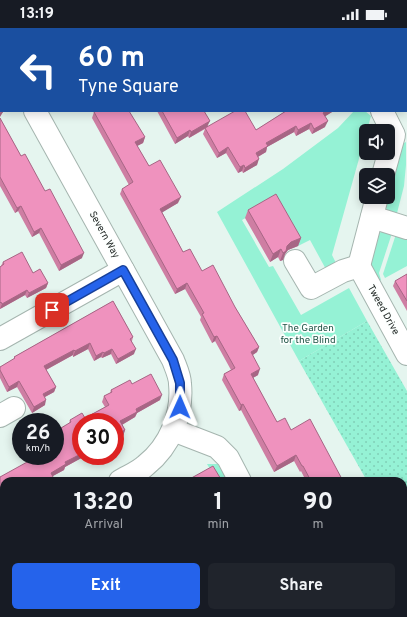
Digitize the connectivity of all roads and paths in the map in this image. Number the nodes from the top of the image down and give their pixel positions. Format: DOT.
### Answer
graph roads {
  1 [pos="36,112"];
  2 [pos="382,112"];
  3 [pos="385,168"];
  4 [pos="375,207"];
  5 [pos="407,228"];
  6 [pos="295,261"];
  7 [pos="359,266"];
  8 [pos="123,270"];
  9 [pos="0,339"];
  10 [pos="407,354"];
  11 [pos="173,430"];
  12 [pos="127,477"];
  13 [pos="238,477"];
  1 -- 8 [label="street, Severn Way"];
  2 -- 3 [label="street"];
  4 -- 5 [label="street"];
  4 -- 7 [label="street"];
  6 -- 7 [label="street"];
  7 -- 10 [label="street, Tweed Drive"];
  8 -- 9 [label="street"];
  8 -- 11 [label="street, Severn Way"];
  11 -- 12 [label="street, Severn Way"];
  11 -- 13 [label="street"];
}
